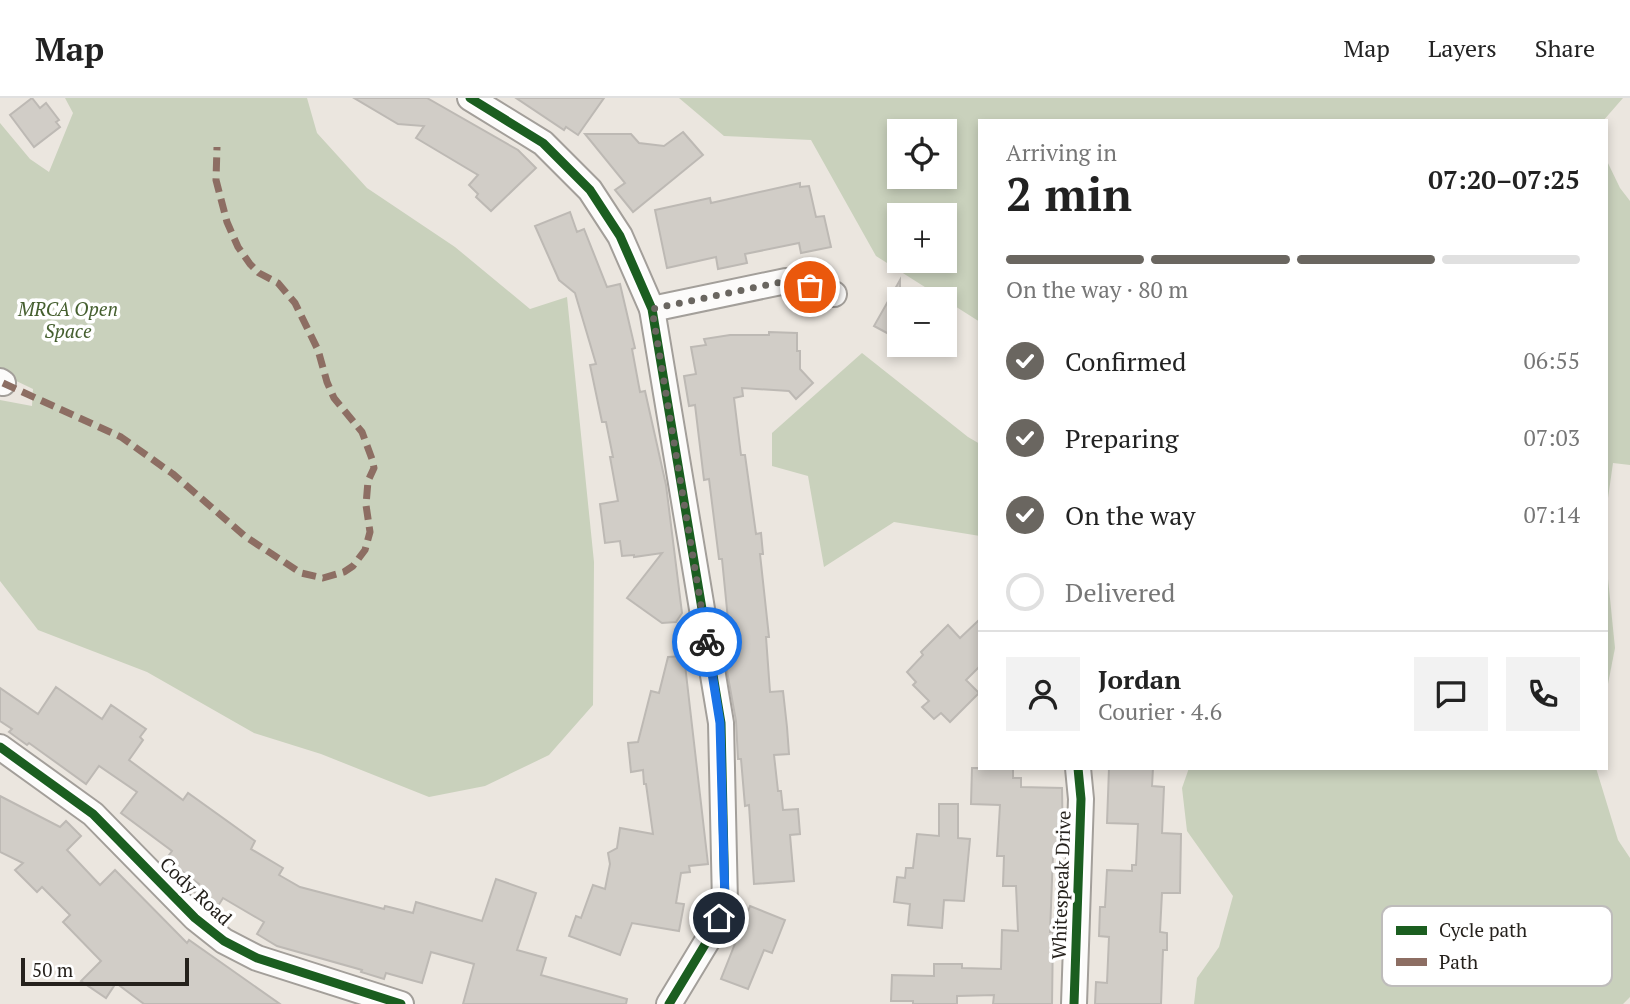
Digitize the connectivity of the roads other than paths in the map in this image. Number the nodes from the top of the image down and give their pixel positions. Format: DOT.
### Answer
graph roads {
  1 [pos="470,98"];
  2 [pos="834,294"];
  3 [pos="652,309"];
  4 [pos="0,747"];
  5 [pos="1078,770"];
  6 [pos="401,1004"];
  7 [pos="669,1004"];
  8 [pos="1074,1004"];
  1 -- 3 [label="street"];
  2 -- 3 [label="street"];
  3 -- 7 [label="street"];
  4 -- 6 [label="street, Cody Road"];
  5 -- 8 [label="street, Whitespeak Drive"];
}
